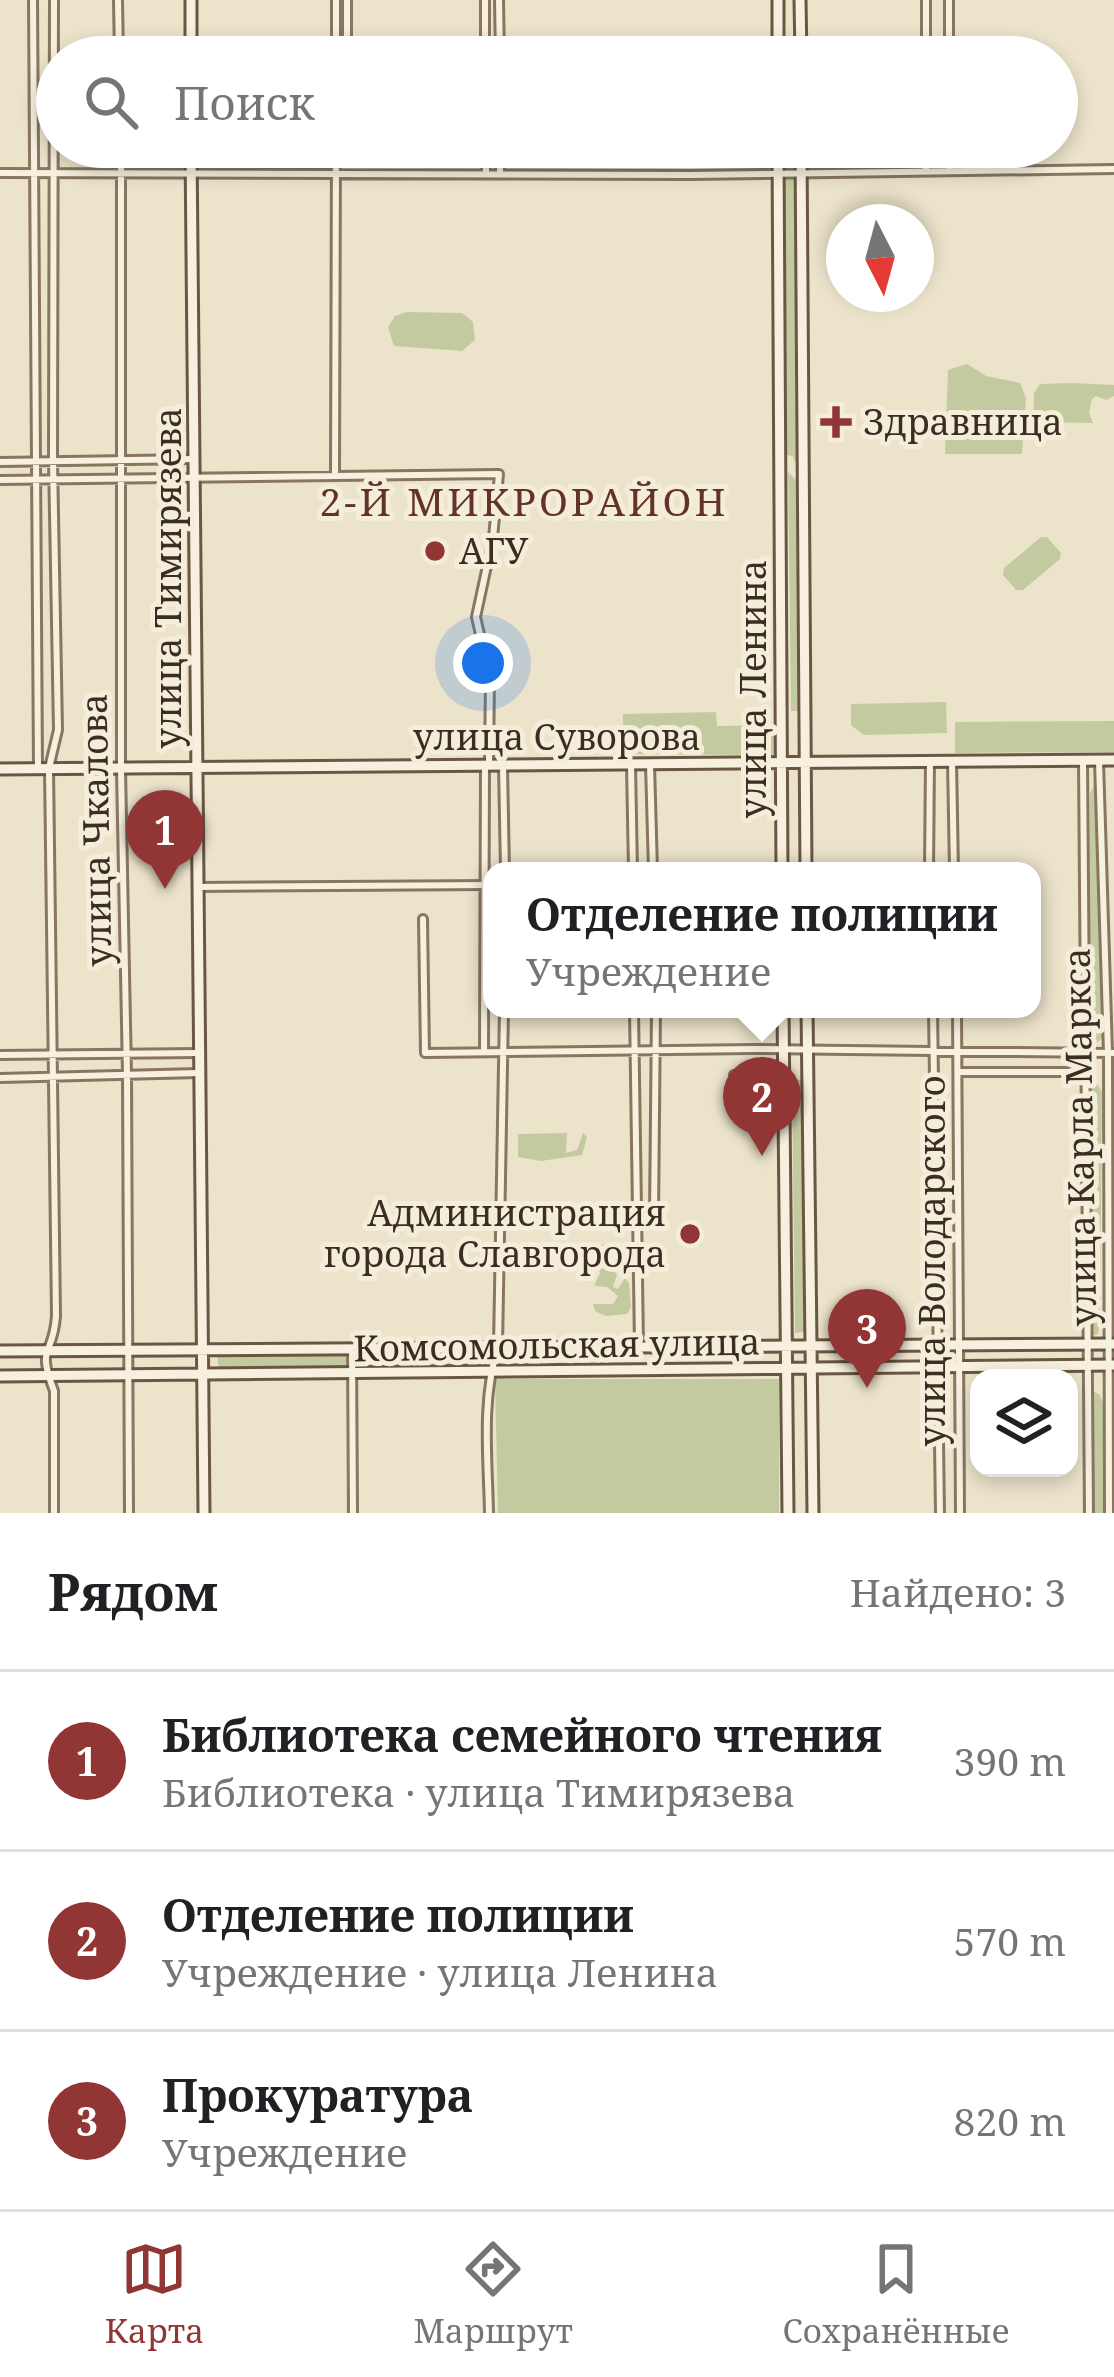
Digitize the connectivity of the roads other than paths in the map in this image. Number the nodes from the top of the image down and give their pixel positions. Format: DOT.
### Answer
graph roads {
  1 [pos="33,0"];
  2 [pos="54,0"];
  3 [pos="118,0"];
  4 [pos="191,0"];
  5 [pos="336,0"];
  6 [pos="347,0"];
  7 [pos="485,0"];
  8 [pos="500,0"];
  9 [pos="778,0"];
  10 [pos="800,0"];
  11 [pos="926,0"];
  12 [pos="949,0"];
  13 [pos="54,36"];
  14 [pos="119,36"];
  15 [pos="191,36"];
  16 [pos="336,36"];
  17 [pos="347,36"];
  18 [pos="485,36"];
  19 [pos="500,36"];
  20 [pos="778,36"];
  21 [pos="801,36"];
  22 [pos="926,36"];
  23 [pos="950,36"];
  24 [pos="56,168"];
  25 [pos="121,168"];
  26 [pos="191,168"];
  27 [pos="336,168"];
  28 [pos="486,168"];
  29 [pos="500,168"];
  30 [pos="778,168"];
  31 [pos="801,168"];
  32 [pos="1114,169"];
  33 [pos="926,170"];
  34 [pos="950,170"];
  35 [pos="121,172"];
  36 [pos="191,172"];
  37 [pos="0,173"];
  38 [pos="35,173"];
  39 [pos="56,173"];
  40 [pos="336,173"];
  41 [pos="486,174"];
  42 [pos="500,174"];
  43 [pos="778,174"];
  44 [pos="801,174"];
  45 [pos="121,459"];
  46 [pos="195,459"];
  47 [pos="53,460"];
  48 [pos="33,461"];
  49 [pos="0,462"];
  50 [pos="803,467"];
  51 [pos="779,472"];
  52 [pos="195,476"];
  53 [pos="335,476"];
  54 [pos="121,477"];
  55 [pos="34,479"];
  56 [pos="53,479"];
  57 [pos="0,480"];
  58 [pos="930,760"];
  59 [pos="952,760"];
  60 [pos="1083,760"];
  61 [pos="1100,760"];
  62 [pos="1114,760"];
  63 [pos="806,762"];
  64 [pos="780,763"];
  65 [pos="650,764"];
  66 [pos="632,765"];
  67 [pos="487,766"];
  68 [pos="503,766"];
  69 [pos="197,767"];
  70 [pos="44,768"];
  71 [pos="0,769"];
  72 [pos="121,769"];
  73 [pos="489,862"];
  74 [pos="505,862"];
  75 [pos="633,862"];
  76 [pos="653,862"];
  77 [pos="782,862"];
  78 [pos="806,862"];
  79 [pos="929,862"];
  80 [pos="954,862"];
  81 [pos="483,885"];
  82 [pos="198,887"];
  83 [pos="423,920"];
  84 [pos="485,1018"];
  85 [pos="504,1018"];
  86 [pos="634,1018"];
  87 [pos="656,1018"];
  88 [pos="783,1018"];
  89 [pos="807,1018"];
  90 [pos="933,1018"];
  91 [pos="957,1018"];
  92 [pos="784,1050"];
  93 [pos="807,1050"];
  94 [pos="934,1050"];
  95 [pos="957,1050"];
  96 [pos="484,1052"];
  97 [pos="504,1052"];
  98 [pos="634,1052"];
  99 [pos="657,1052"];
  100 [pos="1086,1052"];
  101 [pos="51,1053"];
  102 [pos="126,1053"];
  103 [pos="199,1053"];
  104 [pos="1111,1053"];
  105 [pos="0,1055"];
  106 [pos="958,1072"];
  107 [pos="1086,1072"];
  108 [pos="199,1073"];
  109 [pos="127,1074"];
  110 [pos="734,1075"];
  111 [pos="769,1075"];
  112 [pos="51,1076"];
  113 [pos="0,1078"];
  114 [pos="638,1224"];
  115 [pos="1087,1344"];
  116 [pos="1112,1344"];
  117 [pos="639,1345"];
  118 [pos="938,1346"];
  119 [pos="959,1346"];
  120 [pos="498,1347"];
  121 [pos="787,1347"];
  122 [pos="812,1347"];
  123 [pos="352,1349"];
  124 [pos="0,1351"];
  125 [pos="45,1351"];
  126 [pos="203,1351"];
  127 [pos="127,1352"];
  128 [pos="1088,1365"];
  129 [pos="1112,1365"];
  130 [pos="938,1367"];
  131 [pos="959,1367"];
  132 [pos="788,1369"];
  133 [pos="812,1369"];
  134 [pos="490,1373"];
  135 [pos="45,1375"];
  136 [pos="127,1375"];
  137 [pos="354,1375"];
  138 [pos="0,1376"];
  139 [pos="204,1376"];
  140 [pos="54,1513"];
  141 [pos="128,1513"];
  142 [pos="204,1513"];
  143 [pos="353,1513"];
  144 [pos="489,1513"];
  145 [pos="788,1513"];
  146 [pos="813,1513"];
  147 [pos="940,1513"];
  148 [pos="960,1513"];
  149 [pos="1089,1513"];
  150 [pos="1109,1513"];
  1 -- 38 [label="street"];
  2 -- 13 [label="street"];
  3 -- 14 [label="street"];
  4 -- 15 [label="street"];
  5 -- 16 [label="street"];
  6 -- 17 [label="street"];
  7 -- 18 [label="street"];
  8 -- 19 [label="street"];
  9 -- 20 [label="street"];
  10 -- 21 [label="street"];
  11 -- 22 [label="street"];
  12 -- 23 [label="street"];
  24 -- 39 [label="street"];
  25 -- 35 [label="street, улица Чкалова"];
  26 -- 36 [label="street, улица Тимирязева"];
  27 -- 40 [label="street"];
  28 -- 41 [label="street"];
  29 -- 42 [label="street"];
  30 -- 43 [label="street, улица Ленина"];
  31 -- 44 [label="street, улица Ленина"];
  32 -- 34 [label="street"];
  33 -- 34 [label="street"];
  33 -- 44 [label="street"];
  35 -- 36 [label="street"];
  35 -- 39 [label="street"];
  35 -- 45 [label="street, улица Чкалова"];
  36 -- 40 [label="street"];
  36 -- 46 [label="street, улица Тимирязева"];
  37 -- 38 [label="street"];
  38 -- 39 [label="street"];
  38 -- 48 [label="street"];
  39 -- 47 [label="street"];
  40 -- 41 [label="street"];
  40 -- 53 [label="street"];
  41 -- 42 [label="street"];
  42 -- 43 [label="street"];
  43 -- 44 [label="street"];
  43 -- 51 [label="street, улица Ленина"];
  44 -- 50 [label="street, улица Ленина"];
  45 -- 46 [label="street"];
  45 -- 47 [label="street"];
  45 -- 54 [label="street, улица Чкалова"];
  46 -- 52 [label="street, улица Тимирязева"];
  47 -- 48 [label="street"];
  47 -- 56 [label="street"];
  48 -- 49 [label="street"];
  48 -- 55 [label="street"];
  50 -- 51 [label="street"];
  50 -- 63 [label="street, улица Ленина"];
  51 -- 64 [label="street, улица Ленина"];
  52 -- 53 [label="street"];
  52 -- 54 [label="street"];
  52 -- 69 [label="street, улица Тимирязева"];
  53 -- 67 [label="street"];
  54 -- 56 [label="street"];
  54 -- 72 [label="street, улица Чкалова"];
  55 -- 56 [label="street"];
  55 -- 57 [label="street"];
  55 -- 70 [label="street"];
  56 -- 70 [label="street"];
  58 -- 59 [label="street, улица Суворова"];
  58 -- 63 [label="street, улица Суворова"];
  58 -- 79 [label="street"];
  59 -- 60 [label="street, улица Суворова"];
  59 -- 80 [label="street"];
  60 -- 61 [label="street, улица Суворова"];
  60 -- 100 [label="street, улица Карла Маркса"];
  61 -- 62 [label="street, улица Суворова"];
  61 -- 104 [label="street, улица Карла Маркса"];
  63 -- 64 [label="street, улица Суворова"];
  63 -- 78 [label="street, улица Ленина"];
  64 -- 65 [label="street, улица Суворова"];
  64 -- 77 [label="street, улица Ленина"];
  65 -- 66 [label="street, улица Суворова"];
  65 -- 76 [label="street"];
  66 -- 68 [label="street, улица Суворова"];
  66 -- 75 [label="street"];
  67 -- 68 [label="street, улица Суворова"];
  67 -- 69 [label="street, улица Суворова"];
  67 -- 73 [label="street"];
  68 -- 74 [label="street"];
  69 -- 72 [label="street, улица Суворова"];
  69 -- 82 [label="street, улица Тимирязева"];
  70 -- 71 [label="street, улица Суворова"];
  70 -- 72 [label="street, улица Суворова"];
  70 -- 101 [label="street"];
  72 -- 102 [label="street, улица Чкалова"];
  81 -- 82 [label="street"];
  82 -- 103 [label="street, улица Тимирязева"];
  83 -- 96 [label="street"];
  84 -- 96 [label="street"];
  85 -- 97 [label="street"];
  86 -- 98 [label="street"];
  87 -- 99 [label="street"];
  88 -- 92 [label="street"];
  89 -- 93 [label="street"];
  90 -- 94 [label="street, улица Володарского"];
  91 -- 95 [label="street, улица Володарского"];
  92 -- 93 [label="street"];
  92 -- 99 [label="street"];
  92 -- 121 [label="street"];
  93 -- 94 [label="street"];
  93 -- 122 [label="street"];
  94 -- 95 [label="street"];
  94 -- 118 [label="street, улица Володарского"];
  95 -- 100 [label="street"];
  95 -- 106 [label="street, улица Володарского"];
  96 -- 97 [label="street"];
  97 -- 98 [label="street"];
  97 -- 120 [label="street"];
  98 -- 99 [label="street"];
  98 -- 114 [label="street"];
  99 -- 114 [label="street"];
  100 -- 104 [label="street"];
  100 -- 107 [label="street, улица Карла Маркса"];
  101 -- 102 [label="street"];
  101 -- 105 [label="street"];
  101 -- 112 [label="street"];
  102 -- 103 [label="street"];
  102 -- 109 [label="street, улица Чкалова"];
  103 -- 108 [label="street, улица Тимирязева"];
  104 -- 116 [label="street, улица Карла Маркса"];
  106 -- 107 [label="street"];
  106 -- 119 [label="street, улица Володарского"];
  107 -- 115 [label="street, улица Карла Маркса"];
  108 -- 109 [label="street"];
  108 -- 126 [label="street, улица Тимирязева"];
  109 -- 112 [label="street"];
  109 -- 127 [label="street, улица Чкалова"];
  110 -- 111 [label="street"];
  112 -- 113 [label="street"];
  112 -- 125 [label="street"];
  114 -- 117 [label="street"];
  115 -- 116 [label="street, Комсомольская улица"];
  115 -- 119 [label="street, Комсомольская улица"];
  115 -- 128 [label="street, улица Карла Маркса"];
  116 -- 129 [label="street, улица Карла Маркса"];
  117 -- 120 [label="street, Комсомольская улица"];
  117 -- 121 [label="street, Комсомольская улица"];
  118 -- 119 [label="street, Комсомольская улица"];
  118 -- 122 [label="street, Комсомольская улица"];
  118 -- 130 [label="street, улица Володарского"];
  119 -- 131 [label="street, улица Володарского"];
  120 -- 123 [label="street, Комсомольская улица"];
  120 -- 134 [label="street"];
  121 -- 122 [label="street, Комсомольская улица"];
  121 -- 132 [label="street"];
  122 -- 133 [label="street"];
  123 -- 126 [label="street, Комсомольская улица"];
  123 -- 137 [label="street"];
  124 -- 125 [label="street, Комсомольская улица"];
  125 -- 127 [label="street, Комсомольская улица"];
  125 -- 135 [label="street"];
  126 -- 127 [label="street, Комсомольская улица"];
  126 -- 139 [label="street, улица Тимирязева"];
  127 -- 136 [label="street, улица Чкалова"];
  128 -- 129 [label="street, Комсомольская улица"];
  128 -- 131 [label="street, Комсомольская улица"];
  128 -- 149 [label="street, улица Карла Маркса"];
  129 -- 150 [label="street, улица Карла Маркса"];
  130 -- 131 [label="street, Комсомольская улица"];
  130 -- 133 [label="street, Комсомольская улица"];
  130 -- 147 [label="street, улица Володарского"];
  131 -- 148 [label="street, улица Володарского"];
  132 -- 133 [label="street, Комсомольская улица"];
  132 -- 134 [label="street, Комсомольская улица"];
  132 -- 145 [label="street"];
  133 -- 146 [label="street"];
  134 -- 137 [label="street, Комсомольская улица"];
  134 -- 144 [label="street"];
  135 -- 136 [label="street, Комсомольская улица"];
  135 -- 138 [label="street, Комсомольская улица"];
  135 -- 140 [label="street"];
  136 -- 139 [label="street, Комсомольская улица"];
  136 -- 141 [label="street, улица Чкалова"];
  137 -- 139 [label="street, Комсомольская улица"];
  137 -- 143 [label="street"];
  139 -- 142 [label="street, улица Тимирязева"];
}
